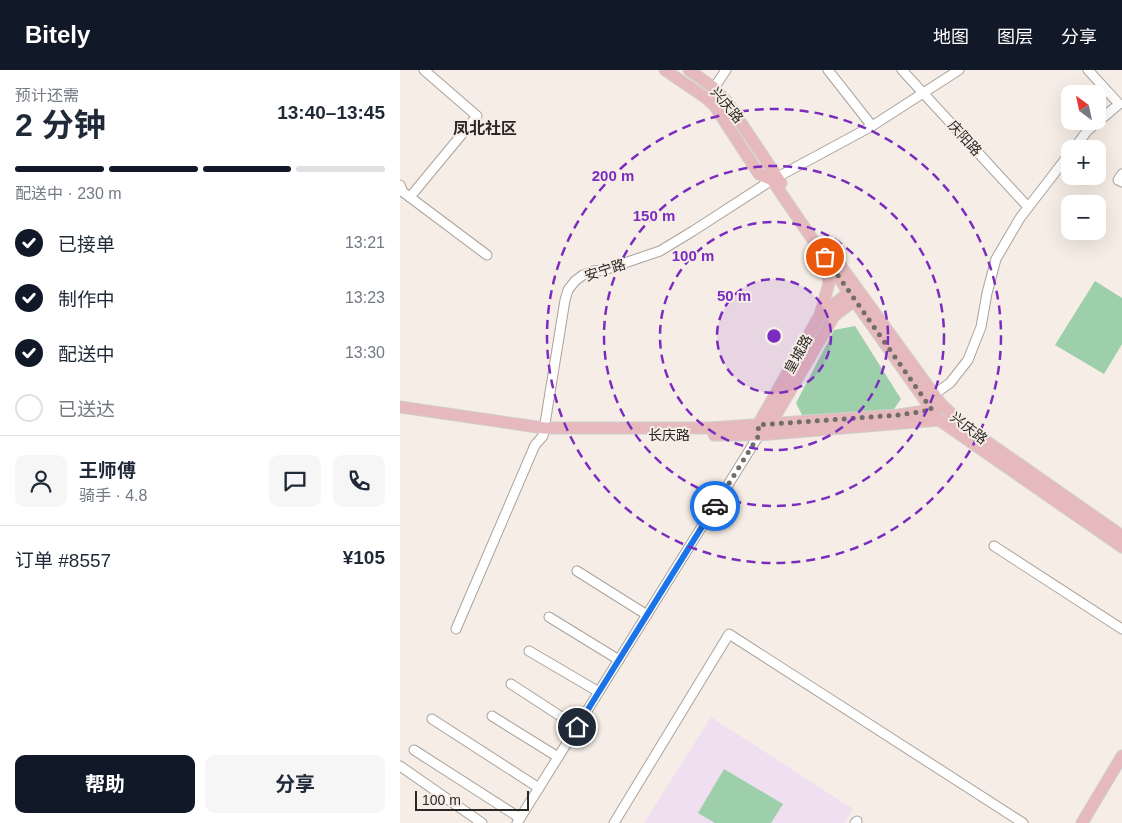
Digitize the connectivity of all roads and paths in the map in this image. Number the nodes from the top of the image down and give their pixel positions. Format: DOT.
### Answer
graph roads {
  1 [pos="424,70"];
  2 [pos="665,70"];
  3 [pos="689,70"];
  4 [pos="722,70"];
  5 [pos="726,70"];
  6 [pos="828,70"];
  7 [pos="902,70"];
  8 [pos="959,70"];
  9 [pos="1088,70"];
  10 [pos="712,87"];
  11 [pos="924,93"];
  12 [pos="872,126"];
  13 [pos="1080,140"];
  14 [pos="1061,165"];
  15 [pos="1122,174"];
  16 [pos="774,178"];
  17 [pos="1122,182"];
  18 [pos="403,192"];
  19 [pos="1028,207"];
  20 [pos="487,255"];
  21 [pos="825,257"];
  22 [pos="855,294"];
  23 [pos="820,315"];
  24 [pos="936,404"];
  25 [pos="400,407"];
  26 [pos="400,414"];
  27 [pos="939,420"];
  28 [pos="762,428"];
  29 [pos="543,432"];
  30 [pos="1122,536"];
  31 [pos="994,546"];
  32 [pos="1122,547"];
  33 [pos="577,570"];
  34 [pos="647,615"];
  35 [pos="549,617"];
  36 [pos="456,629"];
  37 [pos="1122,629"];
  38 [pos="529,651"];
  39 [pos="619,660"];
  40 [pos="511,684"];
  41 [pos="599,692"];
  42 [pos="492,716"];
  43 [pos="432,719"];
  44 [pos="577,727"];
  45 [pos="414,750"];
  46 [pos="1122,756"];
  47 [pos="558,757"];
  48 [pos="400,766"];
  49 [pos="1122,766"];
  50 [pos="400,772"];
  51 [pos="539,788"];
  52 [pos="519,820"];
  53 [pos="472,823"];
  54 [pos="482,823"];
  55 [pos="614,823"];
  56 [pos="1023,823"];
  57 [pos="1082,823"];
  58 [pos="1088,823"];
  1 -- 18 [label="street"];
  2 -- 16 [label="main road, 兴庆路"];
  3 -- 10 [label="main road, 兴庆路"];
  4 -- 10 [label="street"];
  5 -- 10 [label="street"];
  6 -- 12 [label="street"];
  7 -- 11 [label="street, 庆阳路"];
  8 -- 11 [label="street, 安宁路"];
  9 -- 13 [label="street"];
  10 -- 16 [label="main road, 兴庆路"];
  11 -- 12 [label="street, 安宁路"];
  11 -- 19 [label="street, 庆阳路"];
  12 -- 16 [label="street, 安宁路"];
  14 -- 19 [label="street"];
  15 -- 17 [label="street"];
  16 -- 21 [label="main road, 兴庆路"];
  16 -- 22 [label="main road, 兴庆路"];
  16 -- 29 [label="street, 安宁路"];
  18 -- 20 [label="street"];
  19 -- 24 [label="street"];
  21 -- 22 [label="main road, 兴庆路"];
  21 -- 23 [label="main road"];
  22 -- 23 [label="main road, 皇城路"];
  22 -- 24 [label="main road, 兴庆路"];
  22 -- 28 [label="main road, 皇城路"];
  23 -- 28 [label="main road, 皇城路"];
  24 -- 27 [label="main road, 兴庆路"];
  24 -- 28 [label="main road"];
  24 -- 30 [label="main road, 兴庆路"];
  25 -- 29 [label="main road"];
  26 -- 29 [label="main road, 长庆路"];
  27 -- 28 [label="main road, 长庆路"];
  27 -- 32 [label="main road"];
  28 -- 29 [label="main road, 长庆路"];
  28 -- 34 [label="street, 皇城路"];
  29 -- 36 [label="street"];
  31 -- 37 [label="street"];
  33 -- 34 [label="street"];
  34 -- 39 [label="street, 皇城路"];
  35 -- 39 [label="street"];
  38 -- 41 [label="street"];
  39 -- 41 [label="street, 皇城路"];
  40 -- 44 [label="street"];
  41 -- 44 [label="street, 皇城路"];
  42 -- 47 [label="street"];
  43 -- 51 [label="street"];
  44 -- 47 [label="street, 皇城路"];
  45 -- 52 [label="street"];
  46 -- 57 [label="main road"];
  47 -- 51 [label="street, 皇城路"];
  48 -- 54 [label="street"];
  49 -- 58 [label="main road"];
  50 -- 53 [label="street"];
  51 -- 52 [label="street, 皇城路"];
  55 -- 56 [label="street"];
}
